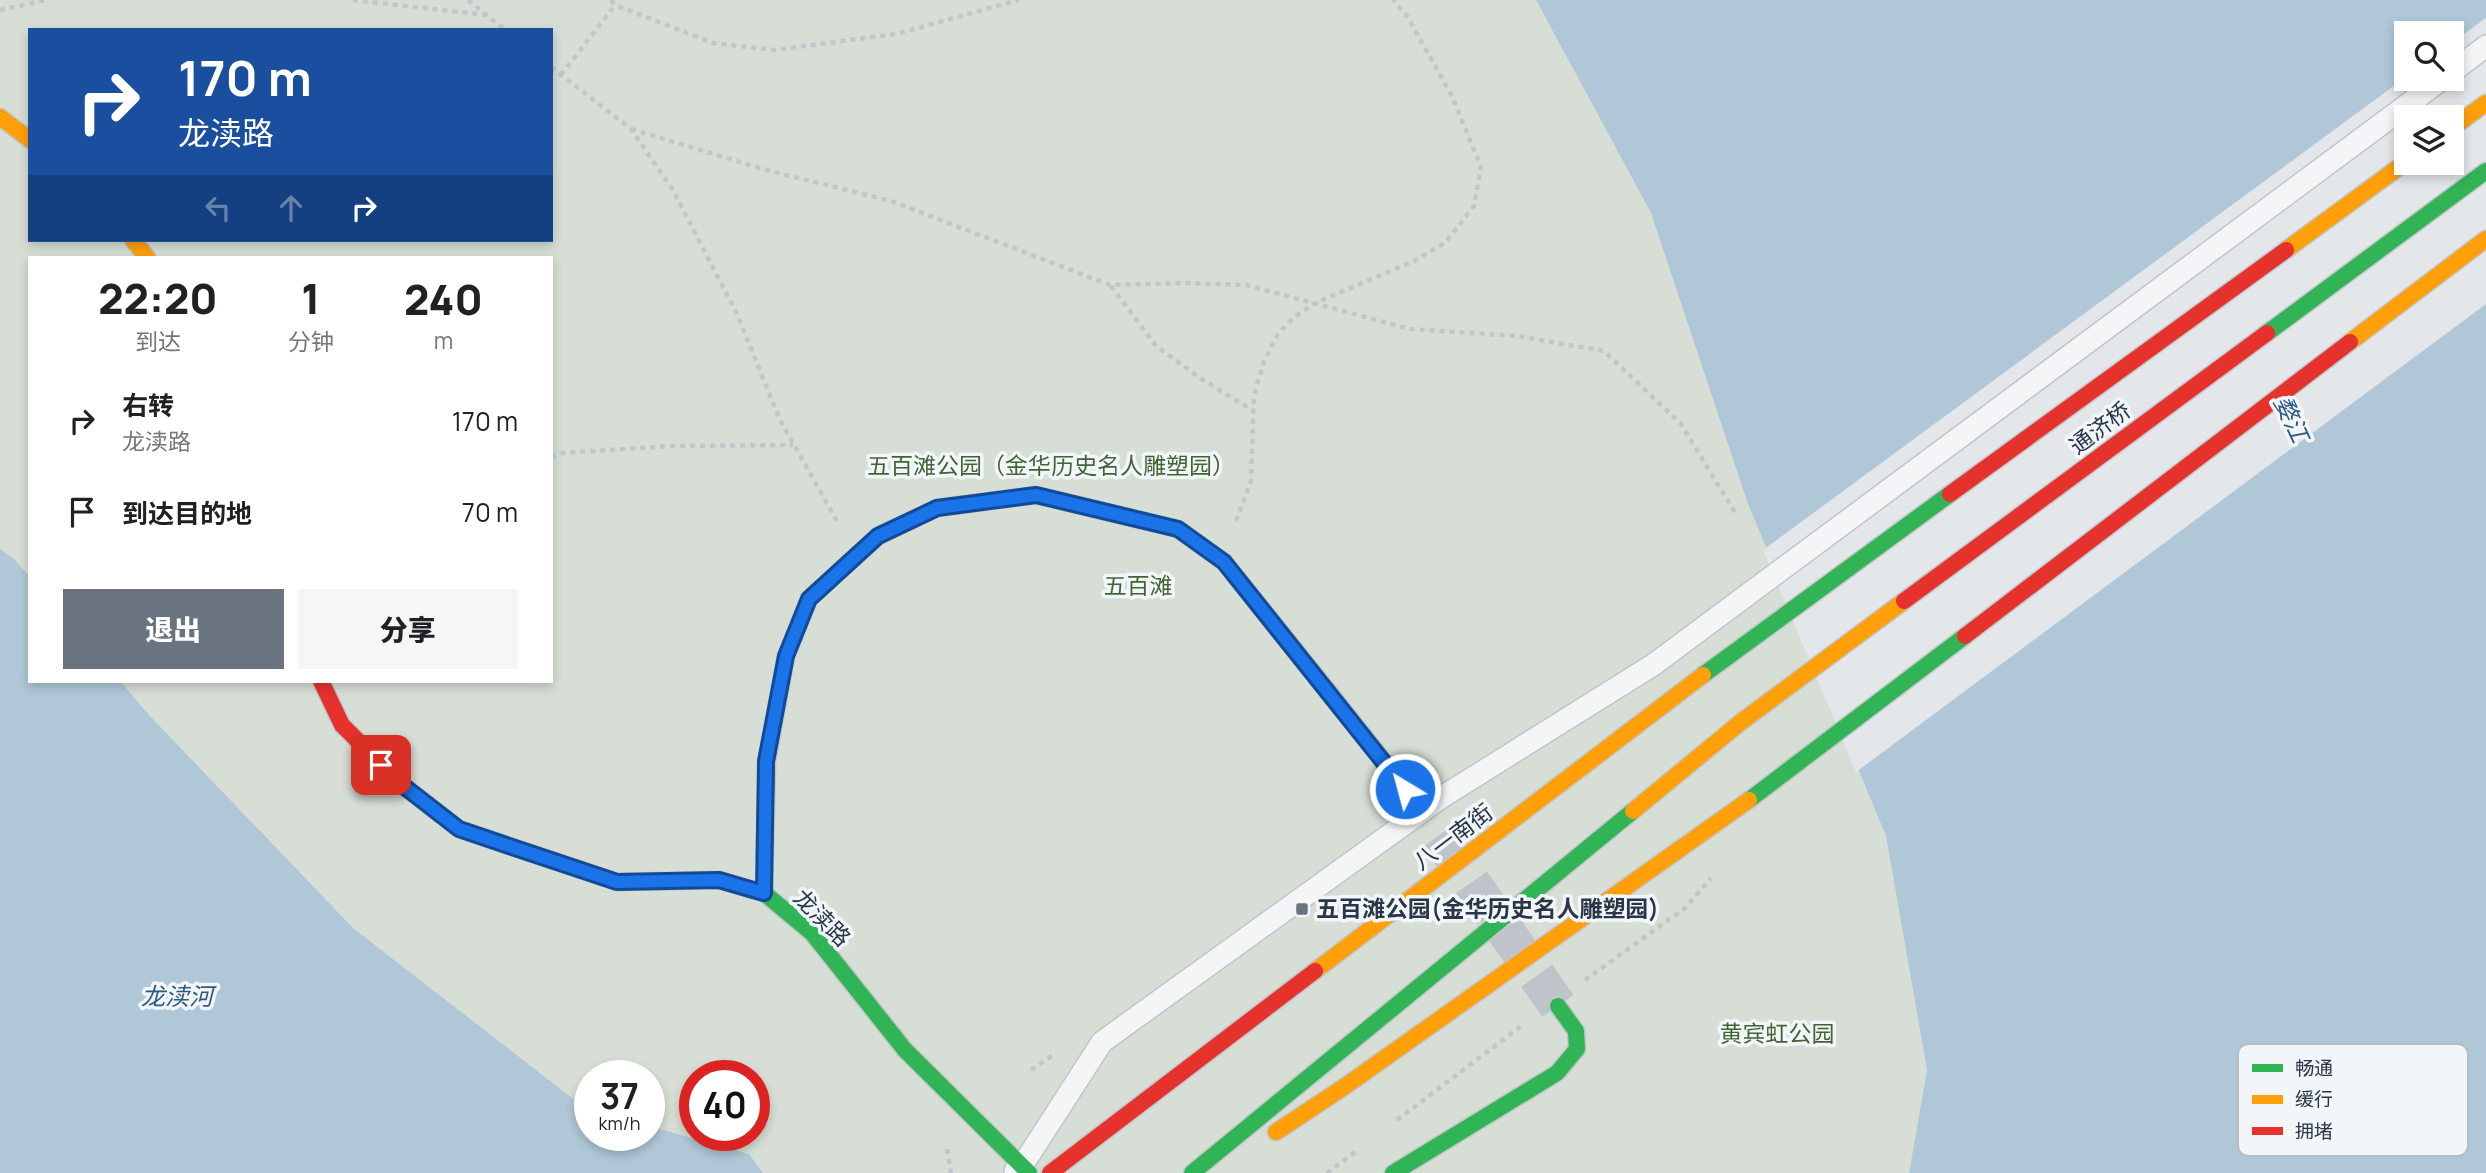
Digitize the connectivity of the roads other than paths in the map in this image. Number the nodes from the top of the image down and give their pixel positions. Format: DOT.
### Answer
graph roads {
  1 [pos="2486,46"];
  2 [pos="2464,63"];
  3 [pos="2426,91"];
  4 [pos="2486,103"];
  5 [pos="0,117"];
  6 [pos="2464,119"];
  7 [pos="28,138"];
  8 [pos="2394,171"];
  9 [pos="2486,171"];
  10 [pos="2486,239"];
  11 [pos="135,242"];
  12 [pos="146,256"];
  13 [pos="1717,664"];
  14 [pos="322,683"];
  15 [pos="1405,789"];
  16 [pos="764,893"];
  17 [pos="1558,1006"];
  18 [pos="1267,1137"];
  19 [pos="1234,1159"];
  20 [pos="1021,1171"];
  21 [pos="1050,1173"];
  22 [pos="1192,1173"];
  23 [pos="1212,1173"];
  24 [pos="1393,1173"];
  1 -- 2 [label="lane"];
  3 -- 20 [label="lane"];
  4 -- 6 [label="main road"];
  5 -- 7 [label="main road"];
  8 -- 13 [label="main road, 通济桥"];
  9 -- 22 [label="main road, 通济桥"];
  10 -- 18 [label="main road"];
  11 -- 12 [label="main road"];
  13 -- 21 [label="main road, 八一南街"];
  14 -- 16 [label="main road, 龙渎路"];
  15 -- 16 [label="main road"];
  16 -- 20 [label="main road, 龙渎路"];
  17 -- 24 [label="main road"];
  19 -- 23 [label="main road"];
}
